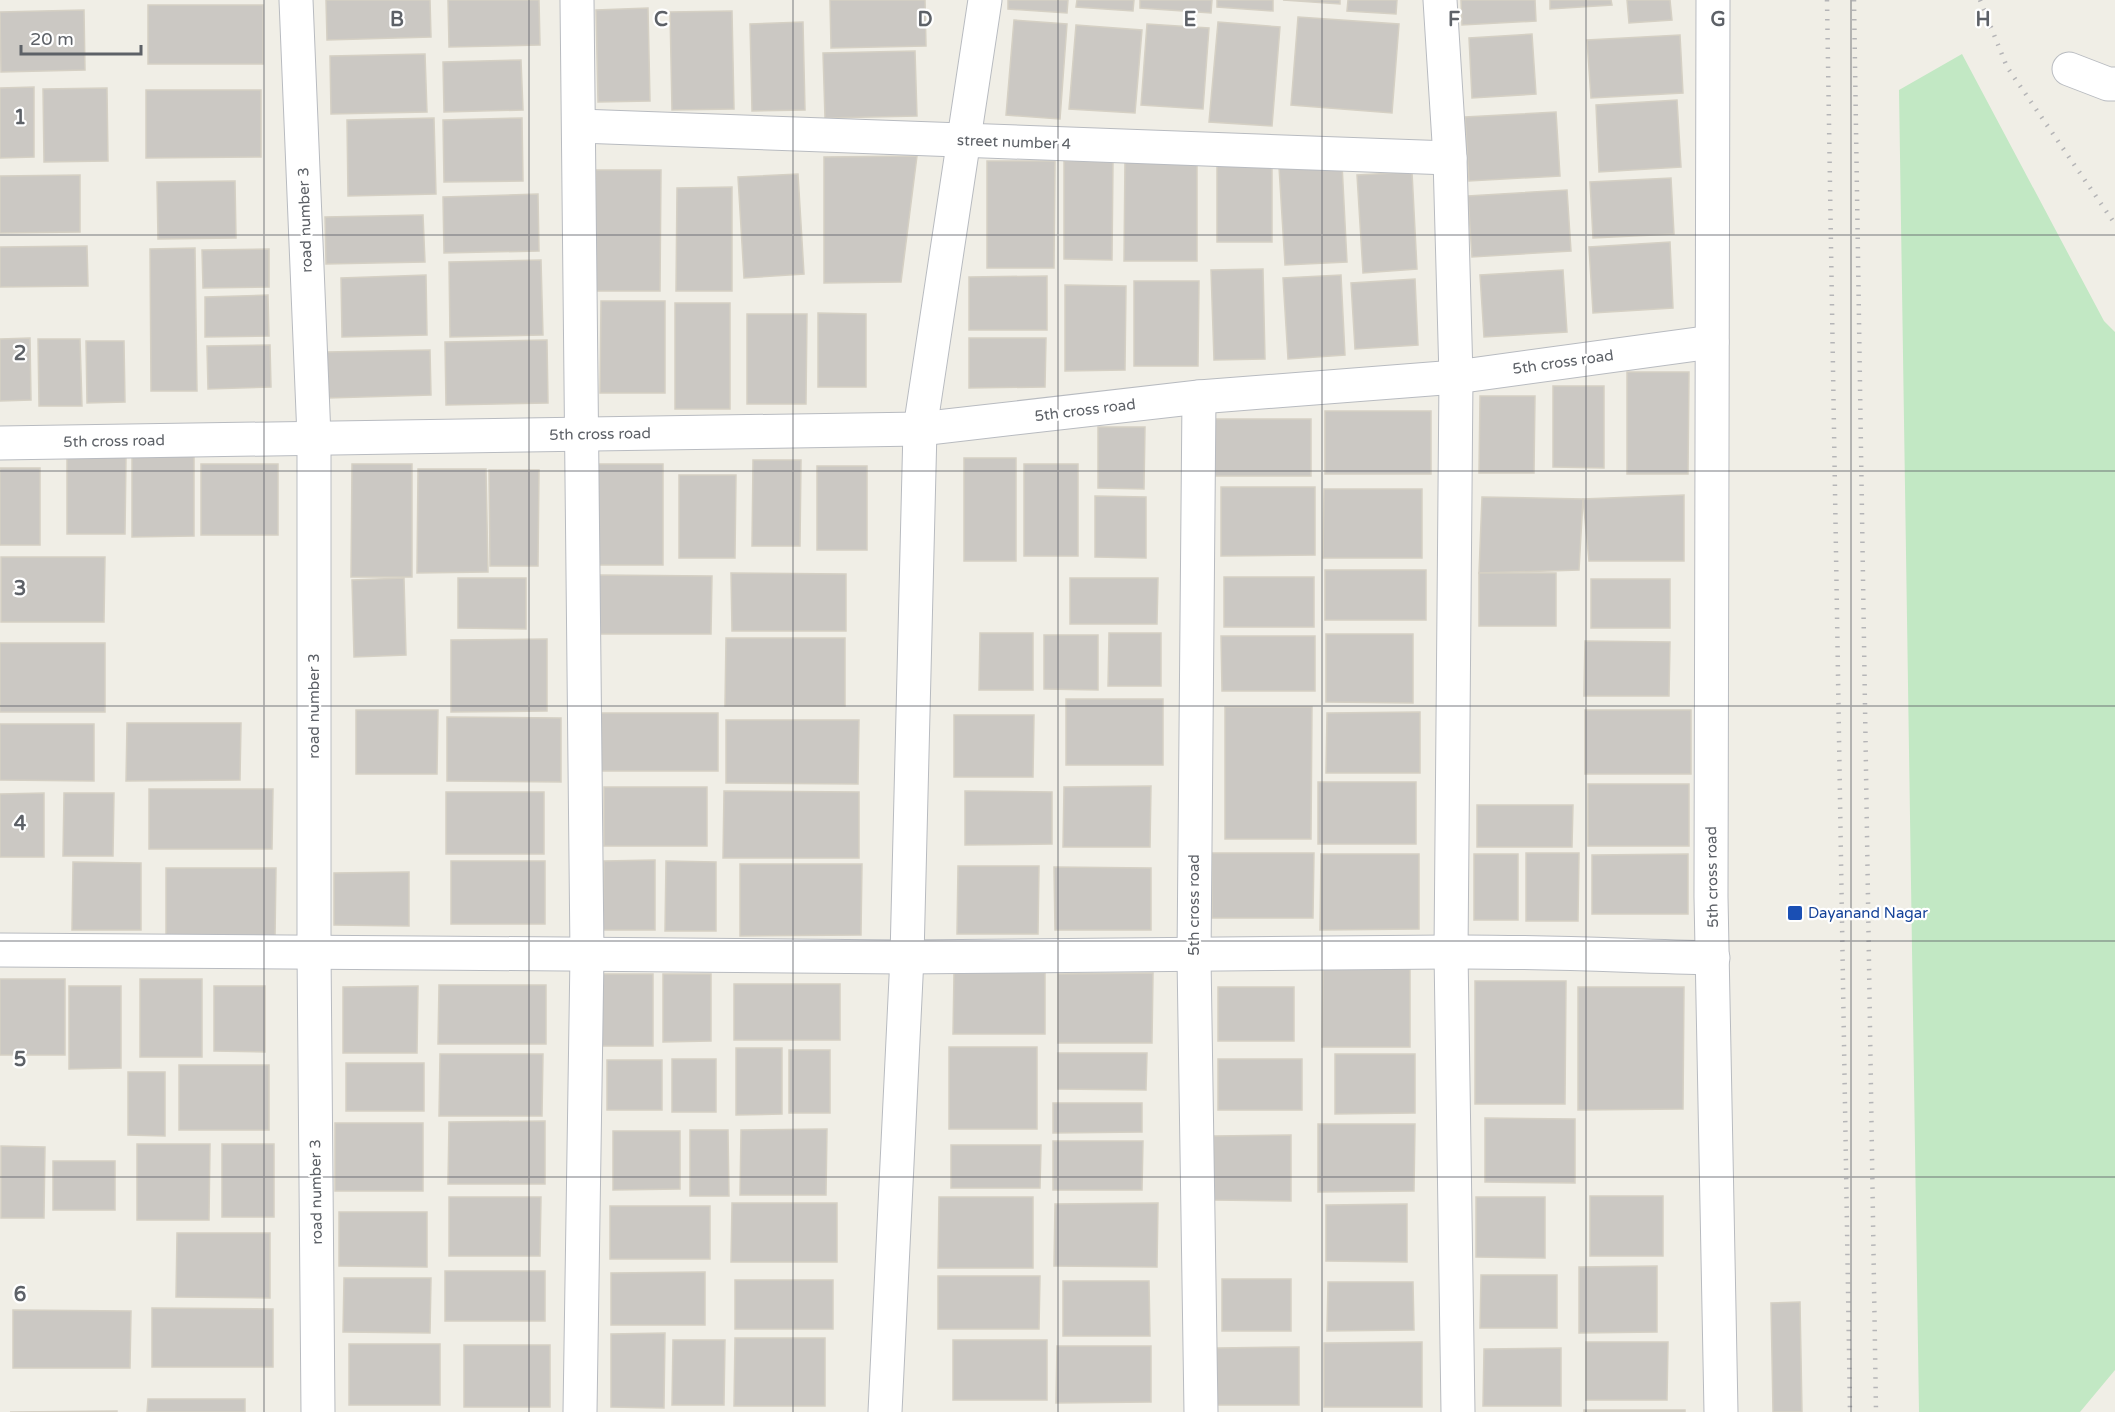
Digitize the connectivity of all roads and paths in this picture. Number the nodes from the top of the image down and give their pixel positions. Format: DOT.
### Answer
graph roads {
  1 [pos="296,0"];
  2 [pos="577,0"];
  3 [pos="985,0"];
  4 [pos="1440,0"];
  5 [pos="1713,0"];
  6 [pos="2069,69"];
  7 [pos="2115,84"];
  8 [pos="579,126"];
  9 [pos="963,140"];
  10 [pos="1450,158"];
  11 [pos="1712,342"];
  12 [pos="1456,377"];
  13 [pos="1199,397"];
  14 [pos="920,429"];
  15 [pos="583,434"];
  16 [pos="314,437"];
  17 [pos="0,443"];
  18 [pos="0,950"];
  19 [pos="314,950"];
  20 [pos="1450,952"];
  21 [pos="587,956"];
  22 [pos="907,957"];
  23 [pos="1194,957"];
  24 [pos="1713,958"];
  25 [pos="318,1412"];
  26 [pos="580,1412"];
  27 [pos="885,1412"];
  28 [pos="1201,1412"];
  29 [pos="1458,1412"];
  30 [pos="1720,1412"];
  1 -- 16 [label="street, road number 3"];
  2 -- 8 [label="street"];
  3 -- 9 [label="street"];
  4 -- 10 [label="street"];
  5 -- 11 [label="street, 5th cross road"];
  6 -- 7 [label="street"];
  8 -- 9 [label="street, street number 4"];
  8 -- 15 [label="street"];
  9 -- 10 [label="street, street number 4"];
  9 -- 14 [label="street"];
  10 -- 12 [label="street"];
  11 -- 12 [label="street, 5th cross road"];
  11 -- 24 [label="street, 5th cross road"];
  12 -- 13 [label="street, 5th cross road"];
  12 -- 20 [label="street"];
  13 -- 14 [label="street, 5th cross road"];
  13 -- 23 [label="street, 5th cross road"];
  14 -- 15 [label="street, 5th cross road"];
  14 -- 22 [label="street"];
  15 -- 16 [label="street, 5th cross road"];
  15 -- 21 [label="street"];
  16 -- 17 [label="street, 5th cross road"];
  16 -- 19 [label="street, road number 3"];
  18 -- 19 [label="street"];
  19 -- 21 [label="street"];
  19 -- 25 [label="street, road number 3"];
  20 -- 23 [label="street"];
  20 -- 24 [label="street"];
  20 -- 29 [label="street"];
  21 -- 22 [label="street"];
  21 -- 26 [label="street"];
  22 -- 23 [label="street"];
  22 -- 27 [label="street"];
  23 -- 28 [label="street, 5th cross road"];
  24 -- 30 [label="street, 5th cross road"];
}
